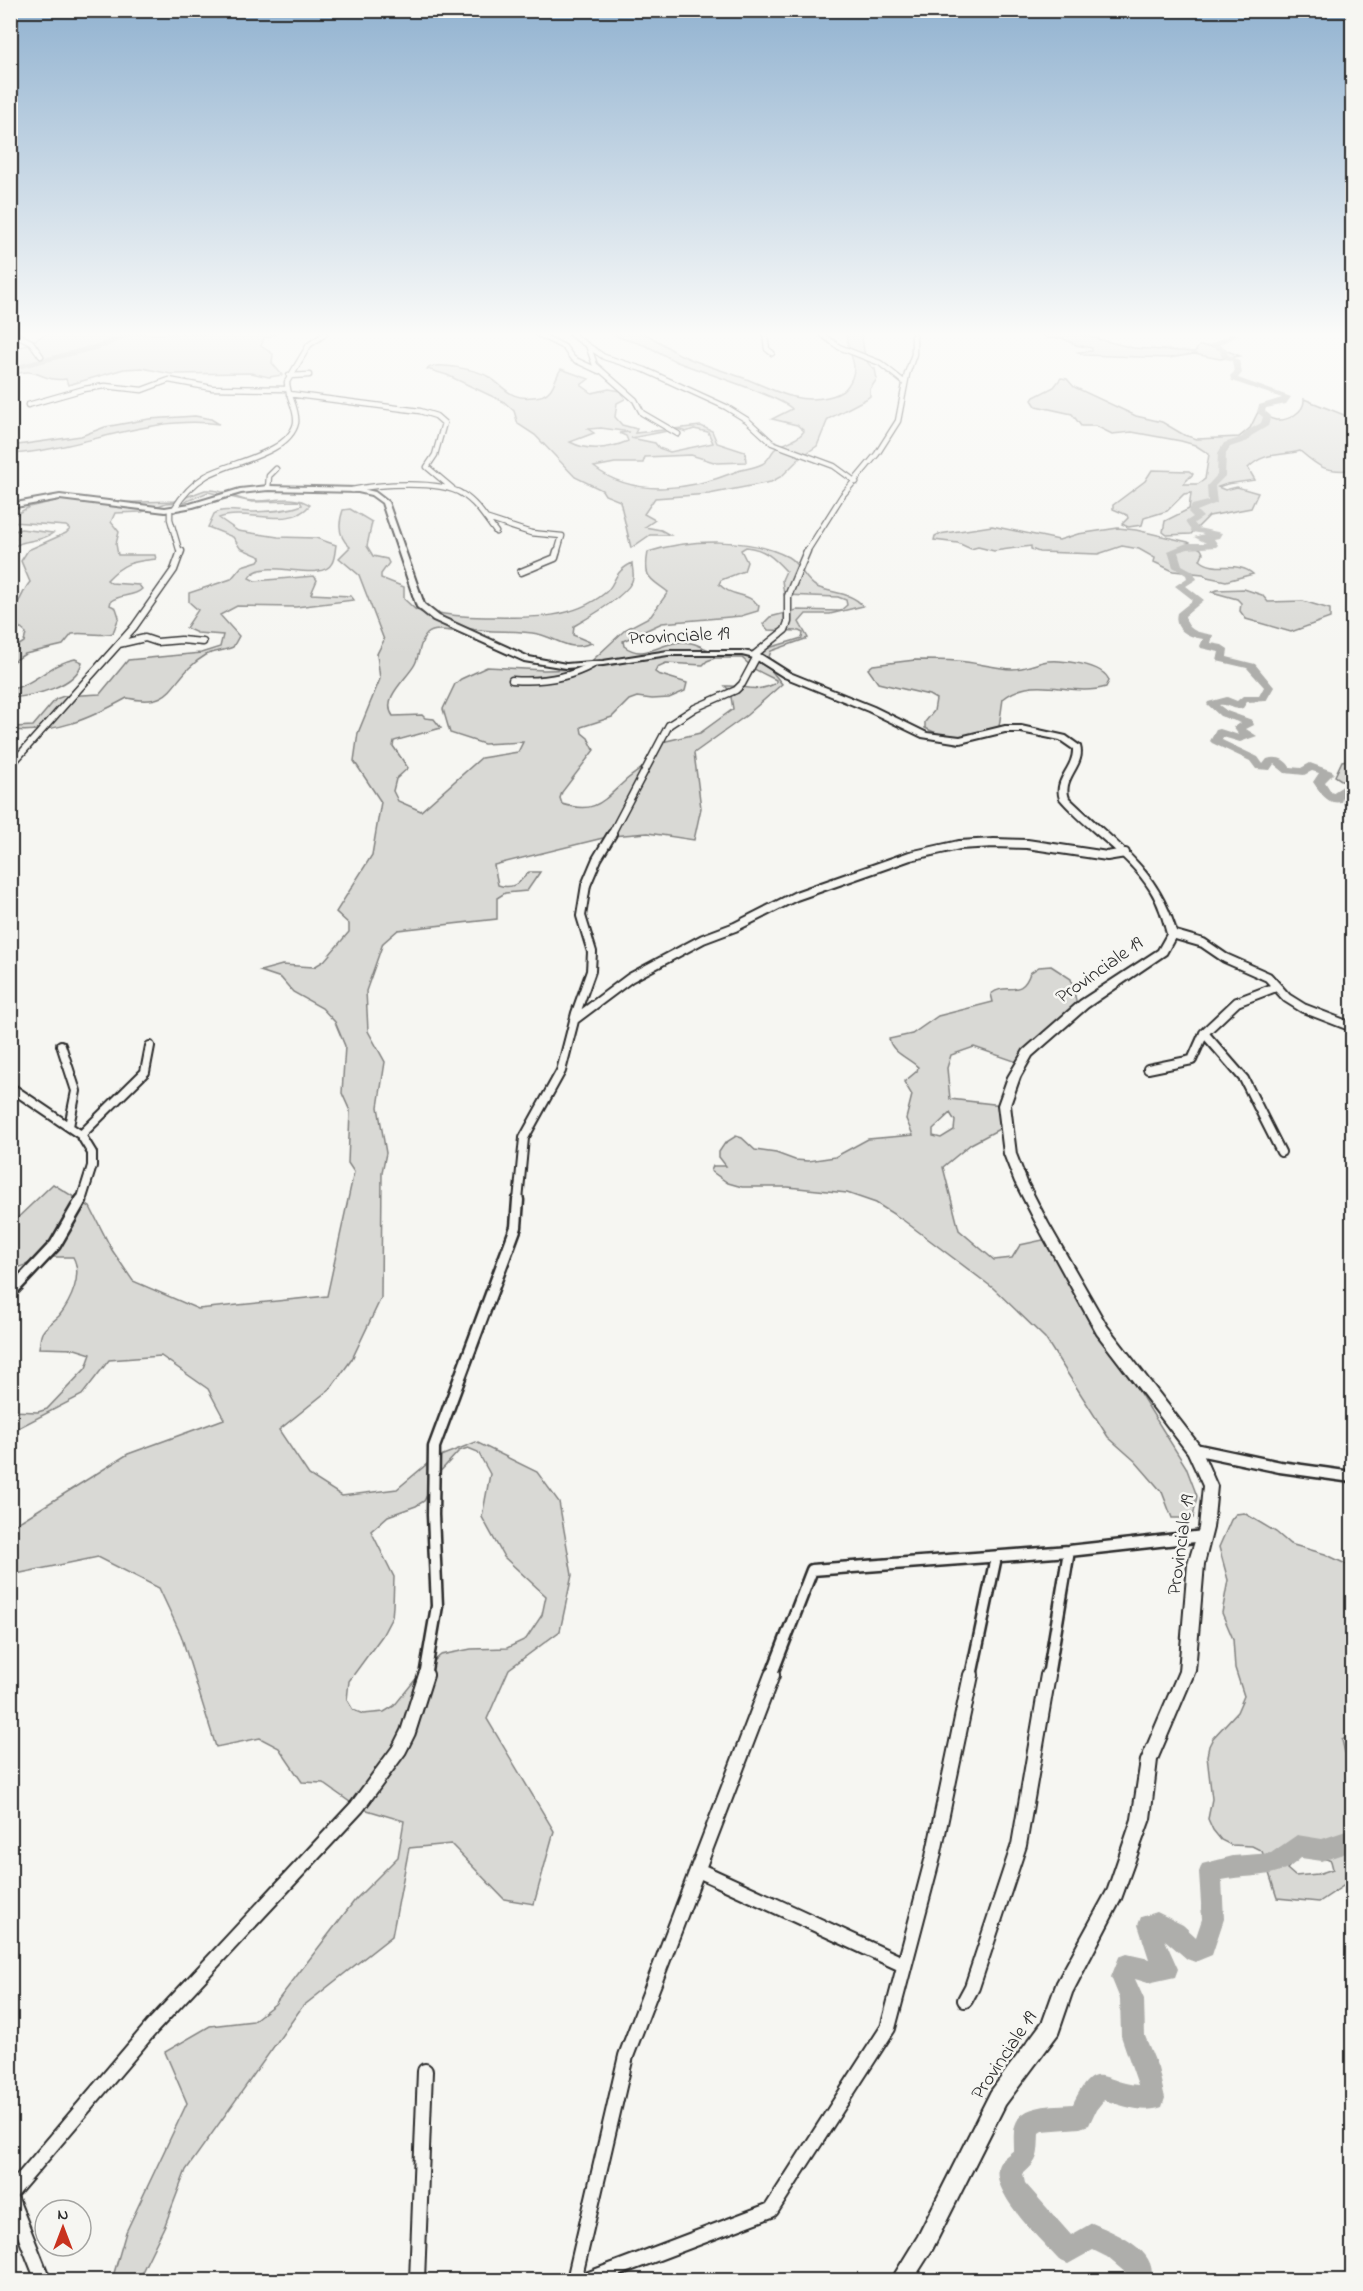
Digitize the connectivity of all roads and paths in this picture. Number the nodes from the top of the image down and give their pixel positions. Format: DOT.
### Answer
graph roads {
  1 [pos="282,441"];
  2 [pos="439,441"];
  3 [pos="771,441"];
  4 [pos="885,441"];
  5 [pos="276,469"];
  6 [pos="856,482"];
  7 [pos="268,488"];
  8 [pos="452,488"];
  9 [pos="352,489"];
  10 [pos="12,505"];
  11 [pos="172,509"];
  12 [pos="488,519"];
  13 [pos="496,532"];
  14 [pos="521,572"];
  15 [pos="203,642"];
  16 [pos="119,644"];
  17 [pos="756,656"];
  18 [pos="591,664"];
  19 [pos="512,680"];
  20 [pos="10,766"];
  21 [pos="1125,853"];
  22 [pos="1172,934"];
  23 [pos="1276,987"];
  24 [pos="574,1020"];
  25 [pos="1353,1027"];
  26 [pos="1204,1033"];
  27 [pos="61,1045"];
  28 [pos="150,1046"];
  29 [pos="1148,1069"];
  30 [pos="10,1087"];
  31 [pos="69,1126"];
  32 [pos="81,1134"];
  33 [pos="1281,1152"];
  34 [pos="10,1293"];
  35 [pos="1194,1449"];
  36 [pos="1353,1477"];
  37 [pos="1204,1536"];
  38 [pos="1070,1551"];
  39 [pos="996,1557"];
  40 [pos="698,1870"];
  41 [pos="904,1965"];
  42 [pos="965,2000"];
  43 [pos="424,2071"];
  44 [pos="10,2195"];
  45 [pos="43,2280"];
  46 [pos="417,2280"];
  47 [pos="574,2280"];
  48 [pos="587,2280"];
  49 [pos="902,2280"];
  1 -- 11 [label="street"];
  2 -- 8 [label="street"];
  3 -- 6 [label="street"];
  4 -- 6 [label="street"];
  5 -- 7 [label="street"];
  6 -- 17 [label="street"];
  7 -- 9 [label="main road, Provinciale 19"];
  7 -- 11 [label="main road, Provinciale 19"];
  8 -- 9 [label="street"];
  8 -- 12 [label="street"];
  9 -- 18 [label="main road, Provinciale 19"];
  10 -- 11 [label="main road, Provinciale 19"];
  11 -- 16 [label="street"];
  12 -- 13 [label="street"];
  12 -- 14 [label="street"];
  15 -- 16 [label="street"];
  16 -- 20 [label="street"];
  17 -- 18 [label="main road, Provinciale 19"];
  17 -- 21 [label="main road, Provinciale 19"];
  17 -- 24 [label="street"];
  18 -- 19 [label="street"];
  21 -- 22 [label="main road, Provinciale 19"];
  21 -- 24 [label="street"];
  22 -- 23 [label="street"];
  22 -- 35 [label="main road, Provinciale 19"];
  23 -- 25 [label="street"];
  23 -- 26 [label="street"];
  24 -- 44 [label="street"];
  26 -- 29 [label="street"];
  26 -- 33 [label="street"];
  27 -- 31 [label="street"];
  28 -- 32 [label="street"];
  30 -- 31 [label="street"];
  31 -- 32 [label="street"];
  32 -- 34 [label="street"];
  35 -- 36 [label="street"];
  35 -- 37 [label="main road, Provinciale 19"];
  37 -- 38 [label="street"];
  37 -- 49 [label="main road, Provinciale 19"];
  38 -- 39 [label="street"];
  38 -- 42 [label="street"];
  39 -- 40 [label="street"];
  39 -- 41 [label="street"];
  40 -- 41 [label="street"];
  40 -- 47 [label="street"];
  41 -- 48 [label="street"];
  43 -- 46 [label="street"];
  44 -- 45 [label="street"];
}
